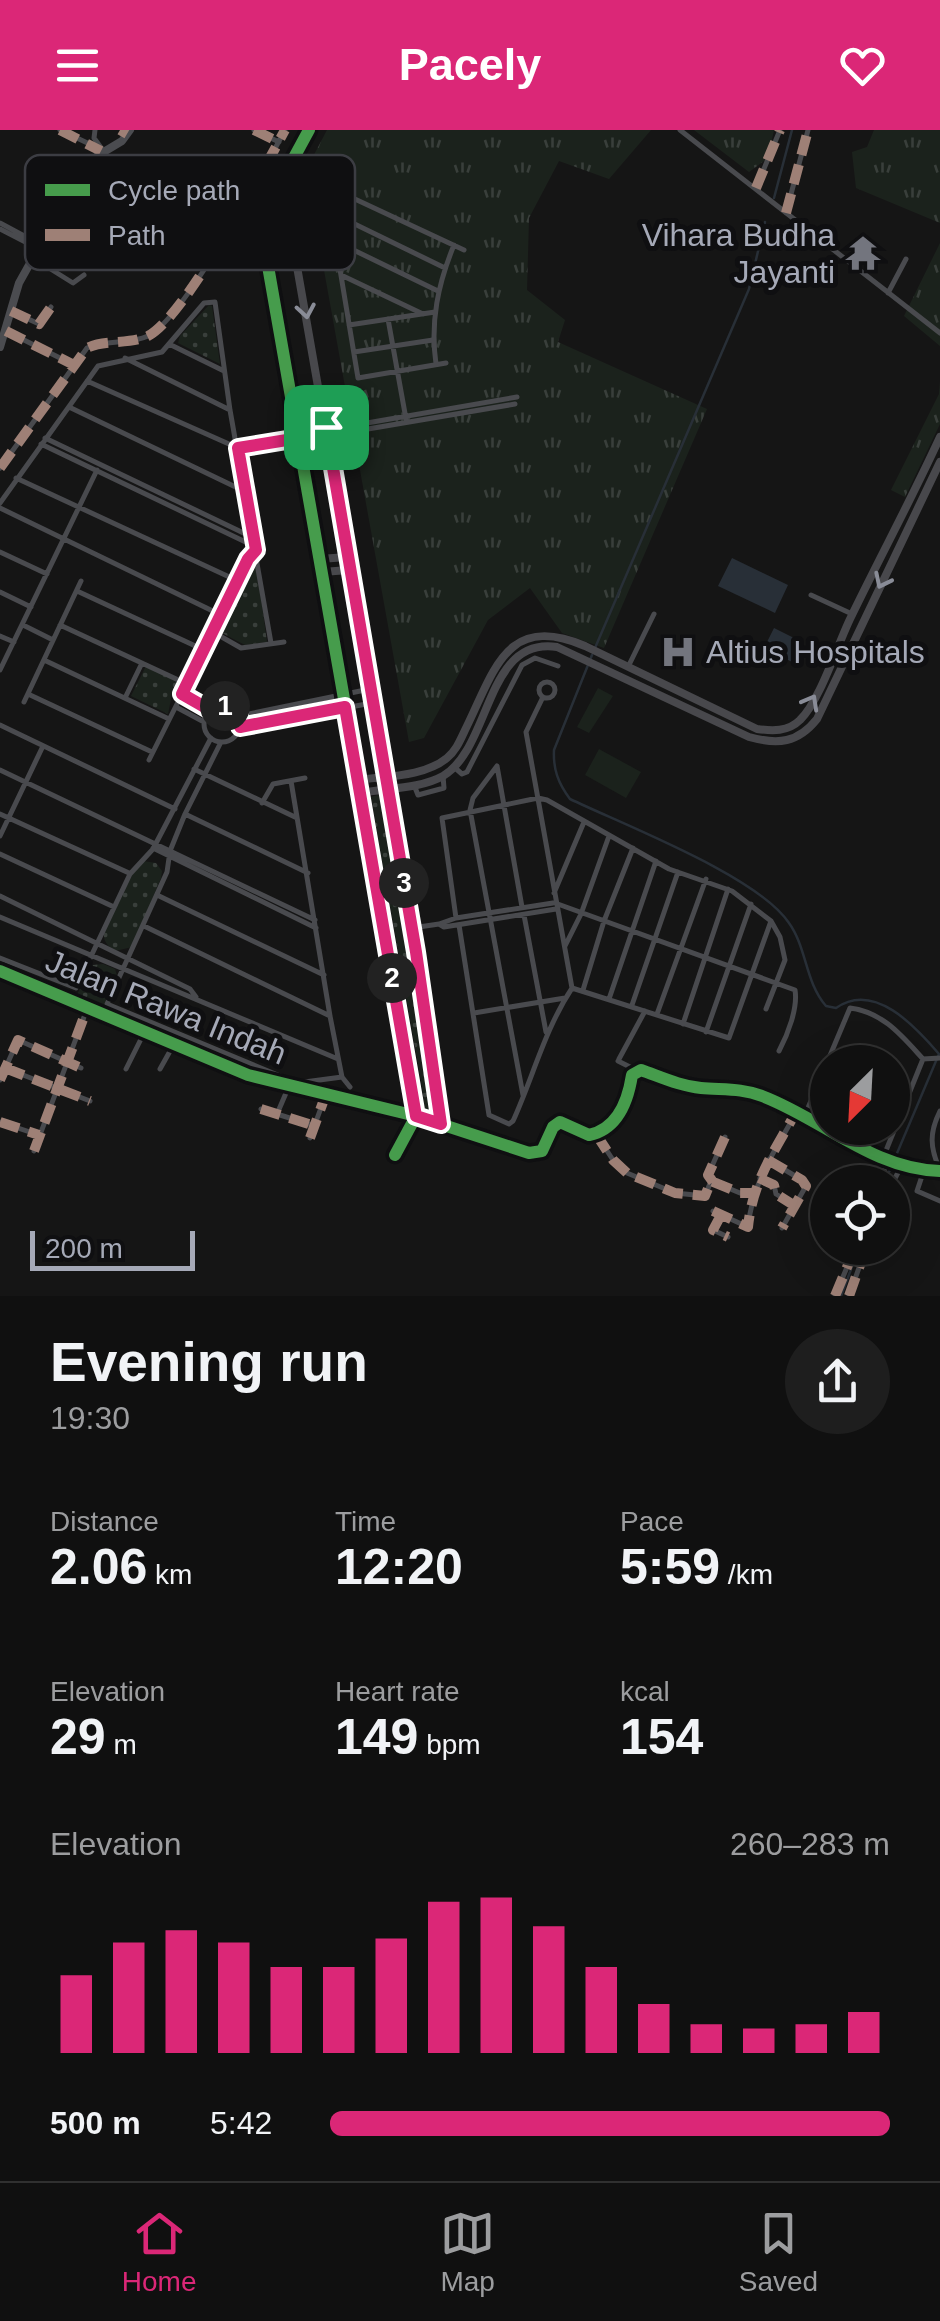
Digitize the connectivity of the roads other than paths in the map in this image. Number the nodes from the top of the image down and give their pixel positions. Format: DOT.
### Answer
graph roads {
  1 [pos="62,130"];
  2 [pos="95,130"];
  3 [pos="254,130"];
  4 [pos="285,130"];
  5 [pos="309,130"];
  6 [pos="680,130"];
  7 [pos="780,130"];
  8 [pos="808,130"];
  9 [pos="126,131"];
  10 [pos="278,142"];
  11 [pos="102,151"];
  12 [pos="98,155"];
  13 [pos="106,155"];
  14 [pos="272,155"];
  15 [pos="296,155"];
  16 [pos="756,188"];
  17 [pos="355,199"];
  18 [pos="786,213"];
  19 [pos="355,224"];
  20 [pos="3,227"];
  21 [pos="25,242"];
  22 [pos="454,245"];
  23 [pos="464,250"];
  24 [pos="355,251"];
  25 [pos="906,259"];
  26 [pos="445,268"];
  27 [pos="27,270"];
  28 [pos="59,270"];
  29 [pos="202,270"];
  30 [pos="269,270"];
  31 [pos="298,270"];
  32 [pos="340,270"];
  33 [pos="341,275"];
  34 [pos="84,276"];
  35 [pos="438,291"];
  36 [pos="888,294"];
  37 [pos="52,306"];
  38 [pos="11,311"];
  39 [pos="435,312"];
  40 [pos="423,314"];
  41 [pos="388,319"];
  42 [pos="350,325"];
  43 [pos="6,331"];
  44 [pos="940,333"];
  45 [pos="433,340"];
  46 [pos="1,343"];
  47 [pos="169,344"];
  48 [pos="393,346"];
  49 [pos="354,352"];
  50 [pos="125,358"];
  51 [pos="446,363"];
  52 [pos="74,365"];
  53 [pos="436,365"];
  54 [pos="224,371"];
  55 [pos="398,372"];
  56 [pos="87,380"];
  57 [pos="516,401"];
  58 [pos="69,407"];
  59 [pos="230,410"];
  60 [pos="407,419"];
  61 [pos="326,427"];
  62 [pos="361,427"];
  63 [pos="299,438"];
  64 [pos="940,438"];
  65 [pos="328,439"];
  66 [pos="43,441"];
  67 [pos="238,448"];
  68 [pos="940,462"];
  69 [pos="0,468"];
  70 [pos="97,470"];
  71 [pos="16,478"];
  72 [pos="246,492"];
  73 [pos="0,505"];
  74 [pos="80,506"];
  75 [pos="65,540"];
  76 [pos="256,545"];
  77 [pos="0,552"];
  78 [pos="347,557"];
  79 [pos="320,559"];
  80 [pos="349,570"];
  81 [pos="322,572"];
  82 [pos="47,574"];
  83 [pos="82,581"];
  84 [pos="238,581"];
  85 [pos="77,590"];
  86 [pos="0,592"];
  87 [pos="812,594"];
  88 [pos="31,607"];
  89 [pos="654,614"];
  90 [pos="852,614"];
  91 [pos="221,615"];
  92 [pos="23,625"];
  93 [pos="60,625"];
  94 [pos="213,632"];
  95 [pos="0,636"];
  96 [pos="53,640"];
  97 [pos="14,642"];
  98 [pos="284,642"];
  99 [pos="271,643"];
  100 [pos="530,648"];
  101 [pos="204,650"];
  102 [pos="532,658"];
  103 [pos="44,660"];
  104 [pos="142,663"];
  105 [pos="558,666"];
  106 [pos="628,667"];
  107 [pos="0,670"];
  108 [pos="508,676"];
  109 [pos="187,684"];
  110 [pos="660,684"];
  111 [pos="370,689"];
  112 [pos="656,693"];
  113 [pos="28,694"];
  114 [pos="182,694"];
  115 [pos="342,694"];
  116 [pos="544,697"];
  117 [pos="125,698"];
  118 [pos="24,702"];
  119 [pos="372,703"];
  120 [pos="176,706"];
  121 [pos="345,707"];
  122 [pos="210,710"];
  123 [pos="239,716"];
  124 [pos="169,719"];
  125 [pos="204,722"];
  126 [pos="0,725"];
  127 [pos="736,726"];
  128 [pos="240,727"];
  129 [pos="211,738"];
  130 [pos="222,742"];
  131 [pos="43,746"];
  132 [pos="466,751"];
  133 [pos="153,752"];
  134 [pos="477,757"];
  135 [pos="149,760"];
  136 [pos="454,767"];
  137 [pos="194,769"];
  138 [pos="0,770"];
  139 [pos="204,774"];
  140 [pos="386,776"];
  141 [pos="305,778"];
  142 [pos="291,780"];
  143 [pos="358,780"];
  144 [pos="26,782"];
  145 [pos="387,788"];
  146 [pos="360,793"];
  147 [pos="538,798"];
  148 [pos="262,802"];
  149 [pos="506,806"];
  150 [pos="174,809"];
  151 [pos="470,810"];
  152 [pos="0,814"];
  153 [pos="185,814"];
  154 [pos="9,818"];
  155 [pos="297,818"];
  156 [pos="584,822"];
  157 [pos="0,836"];
  158 [pos="609,836"];
  159 [pos="155,846"];
  160 [pos="633,848"];
  161 [pos="0,854"];
  162 [pos="170,855"];
  163 [pos="656,861"];
  164 [pos="678,872"];
  165 [pos="130,874"];
  166 [pos="308,874"];
  167 [pos="706,879"];
  168 [pos="728,889"];
  169 [pos="554,893"];
  170 [pos="157,895"];
  171 [pos="0,896"];
  172 [pos="751,904"];
  173 [pos="555,906"];
  174 [pos="114,907"];
  175 [pos="523,911"];
  176 [pos="581,914"];
  177 [pos="0,916"];
  178 [pos="492,917"];
  179 [pos="771,921"];
  180 [pos="458,922"];
  181 [pos="604,922"];
  182 [pos="316,924"];
  183 [pos="144,926"];
  184 [pos="412,928"];
  185 [pos="630,931"];
  186 [pos="655,941"];
  187 [pos="96,944"];
  188 [pos="563,949"];
  189 [pos="680,950"];
  190 [pos="90,955"];
  191 [pos="0,958"];
  192 [pos="704,958"];
  193 [pos="128,960"];
  194 [pos="728,968"];
  195 [pos="0,970"];
  196 [pos="123,971"];
  197 [pos="324,975"];
  198 [pos="752,976"];
  199 [pos="776,984"];
  200 [pos="572,988"];
  201 [pos="583,990"];
  202 [pos="196,997"];
  203 [pos="566,998"];
  204 [pos="609,998"];
  205 [pos="540,1001"];
  206 [pos="88,1006"];
  207 [pos="632,1006"];
  208 [pos="508,1008"];
  209 [pos="766,1010"];
  210 [pos="645,1011"];
  211 [pos="474,1013"];
  212 [pos="657,1014"];
  213 [pos="330,1016"];
  214 [pos="684,1024"];
  215 [pos="146,1030"];
  216 [pos="706,1032"];
  217 [pos="546,1035"];
  218 [pos="174,1044"];
  219 [pos="780,1051"];
  220 [pos="940,1058"];
  221 [pos="923,1059"];
  222 [pos="338,1060"];
  223 [pos="66,1061"];
  224 [pos="5,1068"];
  225 [pos="81,1068"];
  226 [pos="126,1069"];
  227 [pos="160,1069"];
  228 [pos="636,1070"];
  229 [pos="342,1077"];
  230 [pos="0,1080"];
  231 [pos="289,1086"];
  232 [pos="350,1088"];
  233 [pos="57,1089"];
  234 [pos="326,1094"];
  235 [pos="524,1098"];
  236 [pos="90,1102"];
  237 [pos="260,1109"];
  238 [pos="940,1111"];
  239 [pos="801,1113"];
  240 [pos="278,1114"];
  241 [pos="416,1116"];
  242 [pos="0,1122"];
  243 [pos="441,1124"];
  244 [pos="315,1126"];
  245 [pos="596,1134"];
  246 [pos="39,1135"];
  247 [pos="725,1137"];
  248 [pos="310,1138"];
  249 [pos="34,1151"];
  250 [pos="395,1155"];
  251 [pos="768,1160"];
  252 [pos="893,1161"];
  253 [pos="891,1165"];
  254 [pos="893,1165"];
  255 [pos="924,1170"];
  256 [pos="940,1170"];
  257 [pos="760,1178"];
  258 [pos="713,1182"];
  259 [pos="753,1193"];
  260 [pos="940,1201"];
  261 [pos="795,1206"];
  262 [pos="713,1211"];
  263 [pos="721,1215"];
  264 [pos="782,1228"];
  265 [pos="728,1237"];
  266 [pos="848,1265"];
  267 [pos="860,1265"];
  268 [pos="835,1296"];
  269 [pos="849,1296"];
  1 -- 11 [label="street"];
  2 -- 11 [label="street"];
  3 -- 10 [label="street"];
  4 -- 10 [label="street"];
  5 -- 15 [label="street"];
  6 -- 16 [label="street"];
  7 -- 16 [label="street"];
  8 -- 18 [label="street"];
  9 -- 11 [label="main road"];
  10 -- 14 [label="street"];
  11 -- 12 [label="main road"];
  11 -- 13 [label="street"];
  16 -- 18 [label="street"];
  17 -- 22 [label="street"];
  18 -- 36 [label="street"];
  19 -- 26 [label="street"];
  20 -- 21 [label="street"];
  22 -- 23 [label="street"];
  22 -- 26 [label="street"];
  24 -- 35 [label="street"];
  25 -- 36 [label="street"];
  26 -- 35 [label="street"];
  27 -- 38 [label="main road"];
  28 -- 34 [label="street"];
  29 -- 52 [label="street"];
  30 -- 63 [label="street"];
  31 -- 61 [label="street, one-way"];
  32 -- 33 [label="street"];
  33 -- 40 [label="street"];
  33 -- 42 [label="street"];
  35 -- 39 [label="street"];
  36 -- 44 [label="street"];
  37 -- 38 [label="street"];
  38 -- 43 [label="main road"];
  39 -- 40 [label="street"];
  39 -- 45 [label="street"];
  40 -- 41 [label="street"];
  41 -- 42 [label="street"];
  41 -- 48 [label="street"];
  42 -- 49 [label="street"];
  43 -- 46 [label="main road"];
  43 -- 52 [label="street"];
  45 -- 48 [label="street"];
  45 -- 53 [label="street"];
  47 -- 50 [label="street"];
  47 -- 54 [label="street"];
  47 -- 54 [label="street"];
  48 -- 49 [label="street"];
  48 -- 55 [label="street"];
  49 -- 55 [label="street"];
  50 -- 56 [label="street"];
  50 -- 59 [label="street"];
  51 -- 53 [label="street"];
  52 -- 69 [label="street"];
  53 -- 55 [label="street"];
  54 -- 59 [label="street"];
  55 -- 60 [label="street"];
  56 -- 58 [label="street"];
  56 -- 67 [label="street"];
  57 -- 60 [label="street"];
  58 -- 66 [label="street"];
  58 -- 72 [label="street"];
  59 -- 67 [label="street"];
  60 -- 62 [label="street"];
  61 -- 62 [label="street"];
  61 -- 63 [label="street"];
  61 -- 65 [label="street"];
  62 -- 65 [label="street"];
  63 -- 65 [label="street"];
  63 -- 67 [label="street"];
  63 -- 79 [label="street"];
  64 -- 90 [label="street"];
  65 -- 78 [label="street"];
  66 -- 70 [label="street"];
  66 -- 71 [label="street"];
  66 -- 76 [label="street"];
  67 -- 72 [label="street"];
  68 -- 127 [label="street, one-way"];
  70 -- 74 [label="street"];
  70 -- 76 [label="street"];
  71 -- 73 [label="street"];
  71 -- 74 [label="street"];
  72 -- 76 [label="street"];
  73 -- 75 [label="street"];
  74 -- 75 [label="street"];
  74 -- 84 [label="street"];
  75 -- 82 [label="street"];
  75 -- 91 [label="street"];
  76 -- 84 [label="street"];
  76 -- 99 [label="street"];
  77 -- 82 [label="street"];
  78 -- 79 [label="street"];
  78 -- 80 [label="street"];
  79 -- 81 [label="street"];
  80 -- 81 [label="street"];
  80 -- 111 [label="street"];
  81 -- 115 [label="street"];
  82 -- 88 [label="street"];
  83 -- 85 [label="street"];
  84 -- 91 [label="street"];
  85 -- 93 [label="street"];
  85 -- 101 [label="street"];
  86 -- 88 [label="street"];
  87 -- 90 [label="street"];
  88 -- 92 [label="street"];
  89 -- 106 [label="street"];
  127 -- 90 [label="street, one-way"];
  91 -- 94 [label="street"];
  92 -- 96 [label="street"];
  92 -- 97 [label="street"];
  93 -- 96 [label="street"];
  93 -- 104 [label="street"];
  94 -- 99 [label="street"];
  94 -- 101 [label="street"];
  95 -- 97 [label="street"];
  96 -- 103 [label="street"];
  97 -- 107 [label="street"];
  98 -- 99 [label="street"];
  100 -- 102 [label="street"];
  100 -- 108 [label="street"];
  100 -- 112 [label="street"];
  101 -- 109 [label="street"];
  102 -- 105 [label="street"];
  102 -- 108 [label="street"];
  103 -- 113 [label="street"];
  103 -- 117 [label="street"];
  104 -- 109 [label="street"];
  104 -- 117 [label="street"];
  106 -- 110 [label="street"];
  106 -- 140 [label="street"];
  108 -- 132 [label="street"];
  108 -- 134 [label="street"];
  109 -- 114 [label="street"];
  110 -- 112 [label="street"];
  110 -- 127 [label="street"];
  111 -- 115 [label="street"];
  111 -- 119 [label="street"];
  112 -- 127 [label="street"];
  113 -- 118 [label="street"];
  113 -- 133 [label="street"];
  114 -- 120 [label="street"];
  114 -- 122 [label="street"];
  115 -- 121 [label="street"];
  115 -- 123 [label="street"];
  116 -- 147 [label="street"];
  117 -- 124 [label="street"];
  119 -- 121 [label="street"];
  119 -- 140 [label="street"];
  120 -- 124 [label="street"];
  120 -- 125 [label="street"];
  121 -- 128 [label="street"];
  121 -- 143 [label="street"];
  122 -- 123 [label="street"];
  122 -- 125 [label="street"];
  123 -- 128 [label="street"];
  124 -- 133 [label="street"];
  125 -- 129 [label="street"];
  126 -- 131 [label="street"];
  128 -- 130 [label="street"];
  129 -- 130 [label="street"];
  129 -- 137 [label="street"];
  130 -- 139 [label="street"];
  131 -- 144 [label="street"];
  131 -- 150 [label="street"];
  132 -- 134 [label="street"];
  132 -- 136 [label="street"];
  133 -- 135 [label="street"];
  134 -- 136 [label="street"];
  136 -- 145 [label="street"];
  137 -- 139 [label="street"];
  137 -- 150 [label="street"];
  138 -- 144 [label="street"];
  139 -- 148 [label="street"];
  139 -- 153 [label="street"];
  140 -- 143 [label="street"];
  140 -- 145 [label="street"];
  141 -- 142 [label="street"];
  142 -- 148 [label="street"];
  142 -- 155 [label="street"];
  143 -- 146 [label="street"];
  144 -- 154 [label="street"];
  144 -- 159 [label="street"];
  145 -- 146 [label="street"];
  145 -- 184 [label="street"];
  146 -- 241 [label="street"];
  147 -- 149 [label="street"];
  147 -- 156 [label="street"];
  147 -- 169 [label="street"];
  148 -- 155 [label="street"];
  149 -- 151 [label="street"];
  149 -- 151 [label="street"];
  149 -- 175 [label="street"];
  150 -- 159 [label="street"];
  151 -- 178 [label="street"];
  151 -- 180 [label="street"];
  152 -- 154 [label="street"];
  153 -- 162 [label="street"];
  153 -- 166 [label="street"];
  154 -- 157 [label="street"];
  154 -- 165 [label="street"];
  155 -- 166 [label="street"];
  156 -- 158 [label="street"];
  156 -- 169 [label="street"];
  158 -- 160 [label="street"];
  158 -- 176 [label="street"];
  159 -- 162 [label="street"];
  159 -- 165 [label="street"];
  160 -- 163 [label="street"];
  160 -- 181 [label="street"];
  161 -- 174 [label="street"];
  162 -- 170 [label="street"];
  162 -- 182 [label="street"];
  163 -- 164 [label="street"];
  163 -- 185 [label="street"];
  164 -- 167 [label="street"];
  164 -- 186 [label="street"];
  165 -- 174 [label="street"];
  166 -- 182 [label="street"];
  167 -- 168 [label="street"];
  167 -- 189 [label="street"];
  168 -- 172 [label="street"];
  168 -- 192 [label="street"];
  169 -- 173 [label="street"];
  170 -- 183 [label="street"];
  170 -- 197 [label="street"];
  171 -- 187 [label="street"];
  172 -- 179 [label="street"];
  172 -- 194 [label="street"];
  173 -- 175 [label="street"];
  173 -- 176 [label="street"];
  173 -- 188 [label="street"];
  174 -- 187 [label="street"];
  175 -- 178 [label="street"];
  175 -- 205 [label="street"];
  176 -- 181 [label="street"];
  176 -- 188 [label="street"];
  177 -- 190 [label="street"];
  178 -- 180 [label="street"];
  178 -- 208 [label="street"];
  179 -- 198 [label="street"];
  179 -- 199 [label="street"];
  180 -- 184 [label="street"];
  180 -- 211 [label="street"];
  181 -- 185 [label="street"];
  181 -- 201 [label="street"];
  182 -- 197 [label="street"];
  183 -- 193 [label="street"];
  183 -- 213 [label="street"];
  184 -- 243 [label="street"];
  185 -- 186 [label="street"];
  185 -- 204 [label="street"];
  186 -- 189 [label="street"];
  186 -- 207 [label="street"];
  187 -- 190 [label="street"];
  187 -- 193 [label="street"];
  188 -- 200 [label="street"];
  189 -- 192 [label="street"];
  189 -- 212 [label="street"];
  190 -- 191 [label="street"];
  190 -- 196 [label="street"];
  192 -- 194 [label="street"];
  192 -- 214 [label="street"];
  193 -- 196 [label="street"];
  193 -- 202 [label="street"];
  194 -- 198 [label="street"];
  194 -- 216 [label="street"];
  195 -- 206 [label="street, Jalan Rawa Indah"];
  196 -- 202 [label="street"];
  196 -- 229 [label="street"];
  197 -- 213 [label="street"];
  198 -- 199 [label="street"];
  198 -- 216 [label="street"];
  199 -- 209 [label="street"];
  199 -- 219 [label="street"];
  200 -- 201 [label="street"];
  200 -- 203 [label="street"];
  201 -- 204 [label="street"];
  202 -- 222 [label="street"];
  203 -- 205 [label="street"];
  203 -- 217 [label="street"];
  204 -- 207 [label="street"];
  205 -- 208 [label="street"];
  205 -- 217 [label="street"];
  206 -- 215 [label="street, Jalan Rawa Indah"];
  206 -- 223 [label="street"];
  207 -- 210 [label="street"];
  208 -- 211 [label="street"];
  208 -- 235 [label="street"];
  210 -- 212 [label="street"];
  210 -- 228 [label="street"];
  211 -- 235 [label="street"];
  212 -- 214 [label="street"];
  213 -- 222 [label="street"];
  214 -- 216 [label="street"];
  215 -- 218 [label="street, Jalan Rawa Indah"];
  215 -- 226 [label="street"];
  217 -- 235 [label="street"];
  218 -- 227 [label="street"];
  218 -- 231 [label="street, Jalan Rawa Indah"];
  220 -- 221 [label="street"];
  221 -- 239 [label="street"];
  221 -- 252 [label="street"];
  222 -- 229 [label="street"];
  223 -- 224 [label="street"];
  223 -- 225 [label="street"];
  223 -- 233 [label="street"];
  224 -- 230 [label="street"];
  224 -- 233 [label="street"];
  228 -- 239 [label="street"];
  228 -- 245 [label="street"];
  229 -- 232 [label="street"];
  231 -- 234 [label="street, Jalan Rawa Indah"];
  231 -- 240 [label="street"];
  233 -- 236 [label="street"];
  233 -- 246 [label="street"];
  234 -- 241 [label="street, Jalan Rawa Indah"];
  234 -- 244 [label="street"];
  237 -- 240 [label="street"];
  238 -- 256 [label="street"];
  239 -- 251 [label="street"];
  239 -- 252 [label="street"];
  240 -- 244 [label="street"];
  241 -- 243 [label="street, Jalan Rawa Indah"];
  241 -- 250 [label="street"];
  242 -- 246 [label="street"];
  243 -- 245 [label="street, Jalan Rawa Indah"];
  244 -- 248 [label="street"];
  245 -- 258 [label="street"];
  246 -- 249 [label="street"];
  247 -- 258 [label="street"];
  251 -- 257 [label="street"];
  251 -- 261 [label="street"];
  252 -- 253 [label="street"];
  252 -- 254 [label="street"];
  252 -- 255 [label="street"];
  255 -- 256 [label="street"];
  255 -- 260 [label="street"];
  257 -- 259 [label="street"];
  257 -- 261 [label="street"];
  258 -- 259 [label="street"];
  259 -- 263 [label="street"];
  261 -- 264 [label="street"];
  262 -- 263 [label="street"];
  263 -- 265 [label="street"];
  266 -- 268 [label="street"];
  267 -- 269 [label="street"];
}
